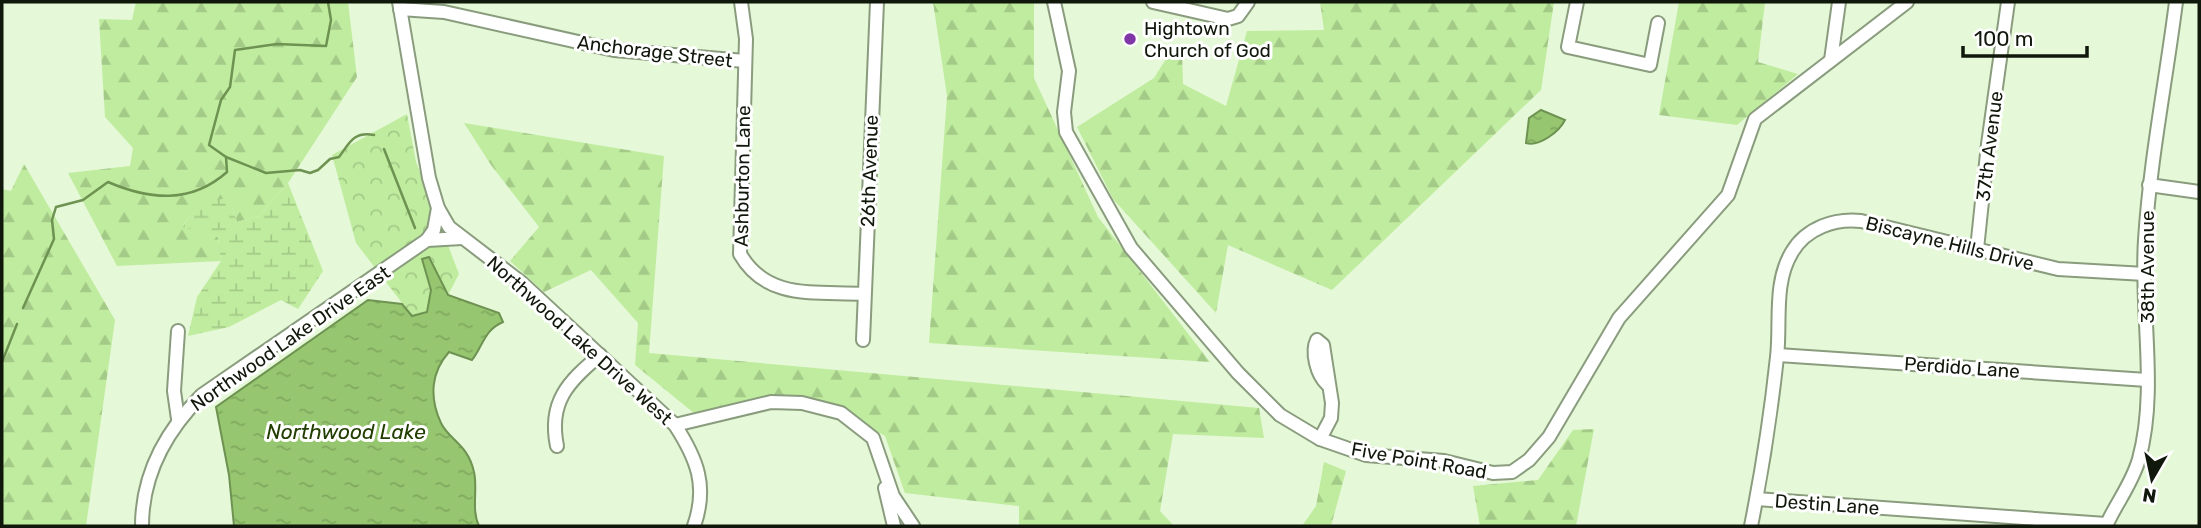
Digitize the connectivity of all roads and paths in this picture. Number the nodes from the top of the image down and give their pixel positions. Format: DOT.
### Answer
graph roads {
  1 [pos="741,2"];
  2 [pos="877,2"];
  3 [pos="1054,2"];
  4 [pos="1153,2"];
  5 [pos="1248,2"];
  6 [pos="1577,2"];
  7 [pos="1839,2"];
  8 [pos="1907,2"];
  9 [pos="2008,2"];
  10 [pos="2176,2"];
  11 [pos="400,5"];
  12 [pos="1658,23"];
  13 [pos="1831,60"];
  14 [pos="745,61"];
  15 [pos="2149,185"];
  16 [pos="2199,192"];
  17 [pos="438,208"];
  18 [pos="449,227"];
  19 [pos="461,238"];
  20 [pos="427,240"];
  21 [pos="1977,249"];
  22 [pos="2145,274"];
  23 [pos="864,294"];
  24 [pos="178,331"];
  25 [pos="1317,337"];
  26 [pos="863,340"];
  27 [pos="600,355"];
  28 [pos="1777,355"];
  29 [pos="2147,380"];
  30 [pos="178,419"];
  31 [pos="676,425"];
  32 [pos="1320,439"];
  33 [pos="557,446"];
  34 [pos="886,477"];
  35 [pos="1757,499"];
  36 [pos="2106,525"];
  37 [pos="142,526"];
  38 [pos="694,526"];
  39 [pos="894,526"];
  40 [pos="913,526"];
  41 [pos="1751,526"];
  1 -- 14 [label="street, Ashburton Lane"];
  2 -- 23 [label="street, 26th Avenue"];
  3 -- 32 [label="street, Five Point Road"];
  4 -- 5 [label="street"];
  6 -- 12 [label="street"];
  7 -- 13 [label="street"];
  8 -- 13 [label="street, Five Point Road"];
  9 -- 21 [label="street, 37th Avenue"];
  10 -- 15 [label="street, 38th Avenue"];
  11 -- 14 [label="street, Anchorage Street"];
  11 -- 17 [label="street, Northwood Lake Drive West"];
  13 -- 32 [label="street, Five Point Road"];
  14 -- 23 [label="street, Ashburton Lane"];
  15 -- 16 [label="street"];
  15 -- 22 [label="street, 38th Avenue"];
  17 -- 18 [label="street, Northwood Lake Drive West"];
  17 -- 20 [label="street"];
  18 -- 19 [label="street, Northwood Lake Drive West"];
  18 -- 20 [label="street, Northwood Lake Drive East"];
  19 -- 20 [label="street"];
  19 -- 27 [label="street, Northwood Lake Drive West"];
  20 -- 30 [label="street, Northwood Lake Drive East"];
  21 -- 22 [label="street, Biscayne Hills Drive"];
  21 -- 28 [label="street, Biscayne Hills Drive"];
  22 -- 29 [label="street, 38th Avenue"];
  23 -- 26 [label="street, 26th Avenue"];
  24 -- 30 [label="street"];
  25 -- 32 [label="street"];
  27 -- 31 [label="street, Northwood Lake Drive West"];
  27 -- 33 [label="street"];
  28 -- 29 [label="street, Perdido Lane"];
  28 -- 35 [label="street, Biscayne Hills Drive"];
  29 -- 36 [label="street, 38th Avenue"];
  30 -- 37 [label="street, Northwood Lake Drive East"];
  31 -- 34 [label="street"];
  31 -- 38 [label="street, Northwood Lake Drive West"];
  34 -- 39 [label="street"];
  34 -- 40 [label="street"];
  35 -- 36 [label="street, Destin Lane"];
  35 -- 41 [label="street, Biscayne Hills Drive"];
}
